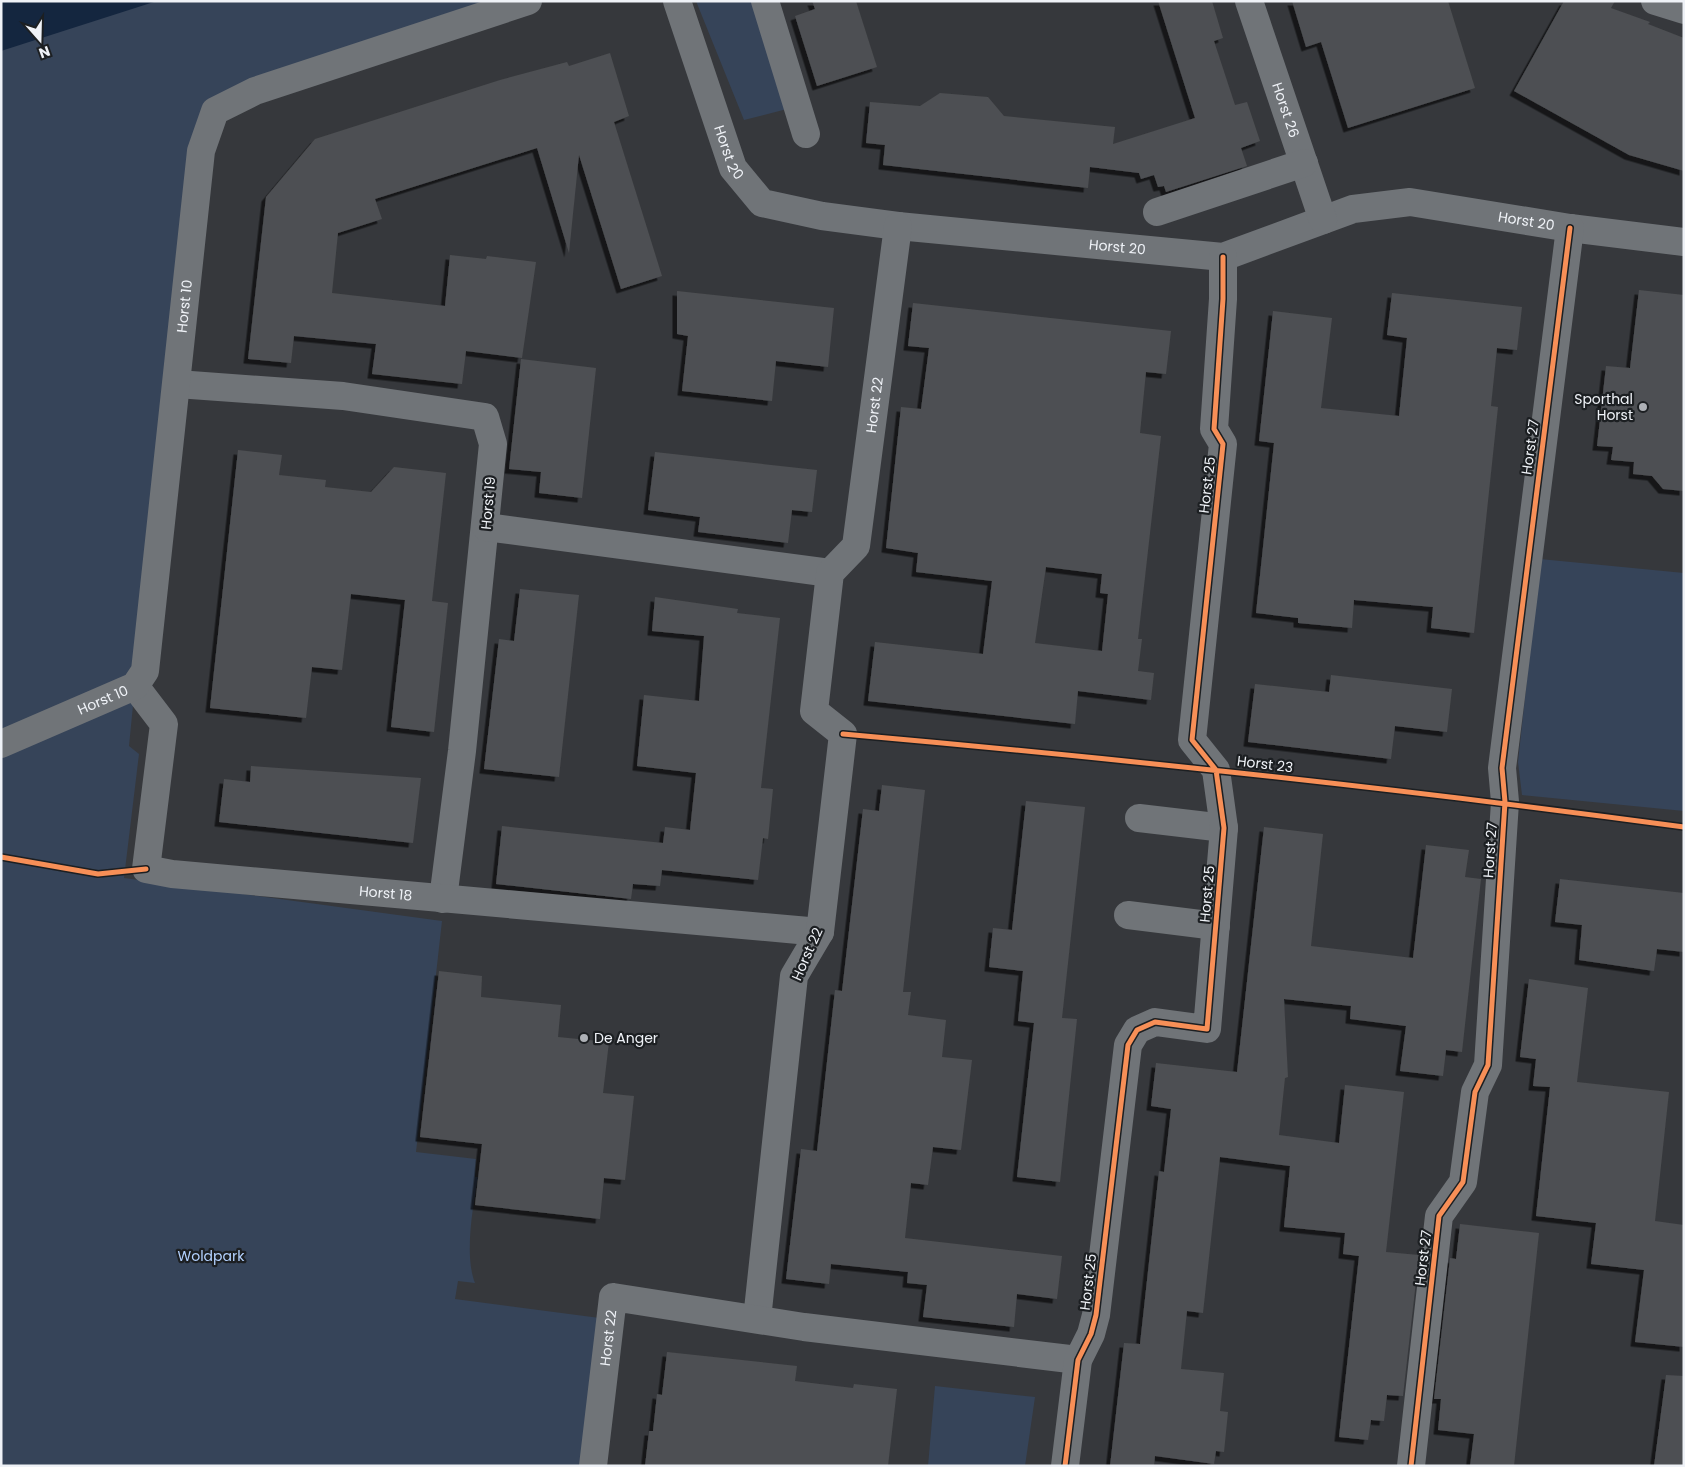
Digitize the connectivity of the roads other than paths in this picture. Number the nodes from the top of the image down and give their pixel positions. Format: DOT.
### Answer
graph roads {
  1 [pos="528,1"];
  2 [pos="677,1"];
  3 [pos="766,1"];
  4 [pos="1249,1"];
  5 [pos="1655,1"];
  6 [pos="1684,10"];
  7 [pos="806,134"];
  8 [pos="1304,163"];
  9 [pos="1157,212"];
  10 [pos="1324,220"];
  11 [pos="898,226"];
  12 [pos="1570,228"];
  13 [pos="1684,242"];
  14 [pos="1223,257"];
  15 [pos="177,384"];
  16 [pos="486,527"];
  17 [pos="830,573"];
  18 [pos="136,686"];
  19 [pos="1,744"];
  20 [pos="1140,818"];
  21 [pos="1224,828"];
  22 [pos="443,899"];
  23 [pos="1128,915"];
  24 [pos="1216,926"];
  25 [pos="820,932"];
  26 [pos="757,1319"];
  27 [pos="1078,1360"];
  28 [pos="593,1466"];
  29 [pos="1065,1466"];
  30 [pos="1411,1466"];
  1 -- 15 [label="street, Horst 10"];
  2 -- 11 [label="street, Horst 20"];
  3 -- 7 [label="street"];
  4 -- 8 [label="street, Horst 26"];
  5 -- 6 [label="street"];
  8 -- 9 [label="street"];
  8 -- 10 [label="street, Horst 26"];
  10 -- 12 [label="street, Horst 20"];
  10 -- 14 [label="street, Horst 20"];
  11 -- 14 [label="street, Horst 20"];
  11 -- 17 [label="street, Horst 22"];
  12 -- 13 [label="street, Horst 20"];
  12 -- 30 [label="street, Horst 27"];
  14 -- 21 [label="street, Horst 25"];
  15 -- 16 [label="street, Horst 19"];
  15 -- 18 [label="street, Horst 10"];
  16 -- 17 [label="street"];
  16 -- 22 [label="street, Horst 19"];
  17 -- 25 [label="street, Horst 22"];
  18 -- 19 [label="street, Horst 10"];
  18 -- 22 [label="street, Horst 18"];
  20 -- 21 [label="street"];
  21 -- 24 [label="street, Horst 25"];
  22 -- 25 [label="street, Horst 18"];
  23 -- 24 [label="street, Horst 25"];
  24 -- 27 [label="street, Horst 25"];
  25 -- 26 [label="street, Horst 22"];
  26 -- 27 [label="street, Horst 22"];
  26 -- 28 [label="street, Horst 22"];
  27 -- 29 [label="street, Horst 25"];
}
